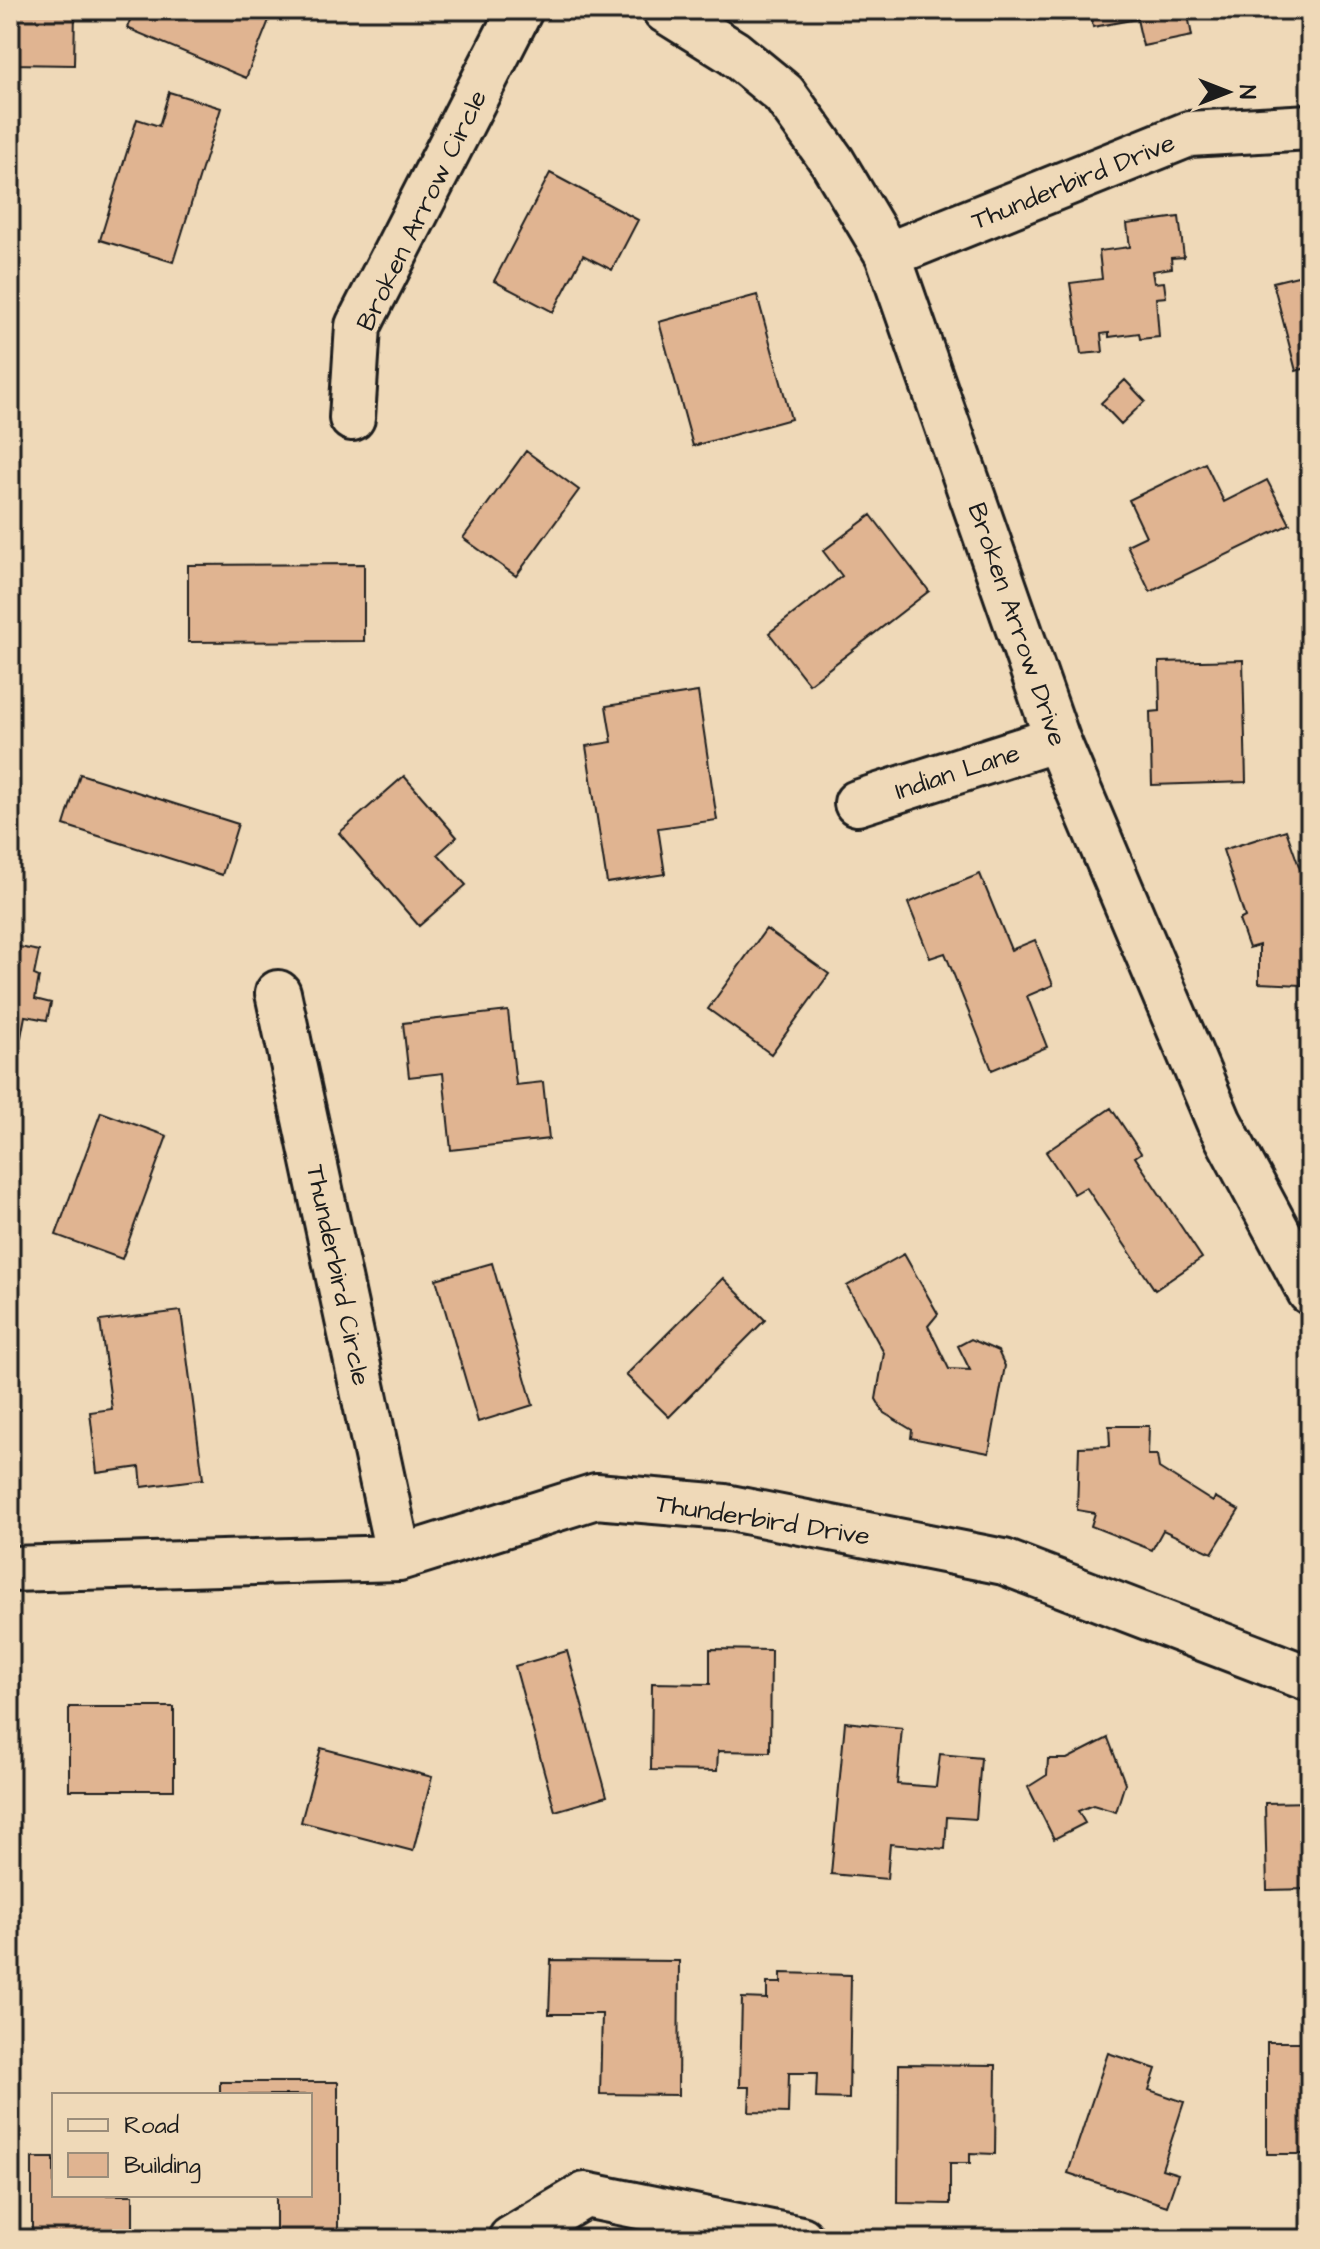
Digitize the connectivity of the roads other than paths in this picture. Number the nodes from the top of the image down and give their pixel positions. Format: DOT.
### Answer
graph roads {
  1 [pos="520,10"];
  2 [pos="665,10"];
  3 [pos="1310,127"];
  4 [pos="888,255"];
  5 [pos="352,418"];
  6 [pos="1057,739"];
  7 [pos="857,803"];
  8 [pos="278,993"];
  9 [pos="1310,1292"];
  10 [pos="399,1558"];
  11 [pos="10,1569"];
  12 [pos="1310,1679"];
  13 [pos="511,2239"];
  14 [pos="801,2239"];
  1 -- 5 [label="street, Broken Arrow Circle"];
  2 -- 4 [label="street, Broken Arrow Drive"];
  3 -- 4 [label="street, Thunderbird Drive"];
  4 -- 6 [label="street, Broken Arrow Drive"];
  6 -- 7 [label="street, Indian Lane"];
  6 -- 9 [label="street, Broken Arrow Drive"];
  8 -- 10 [label="street, Thunderbird Circle"];
  10 -- 11 [label="street, Thunderbird Drive"];
  10 -- 12 [label="street, Thunderbird Drive"];
  13 -- 14 [label="street"];
}
